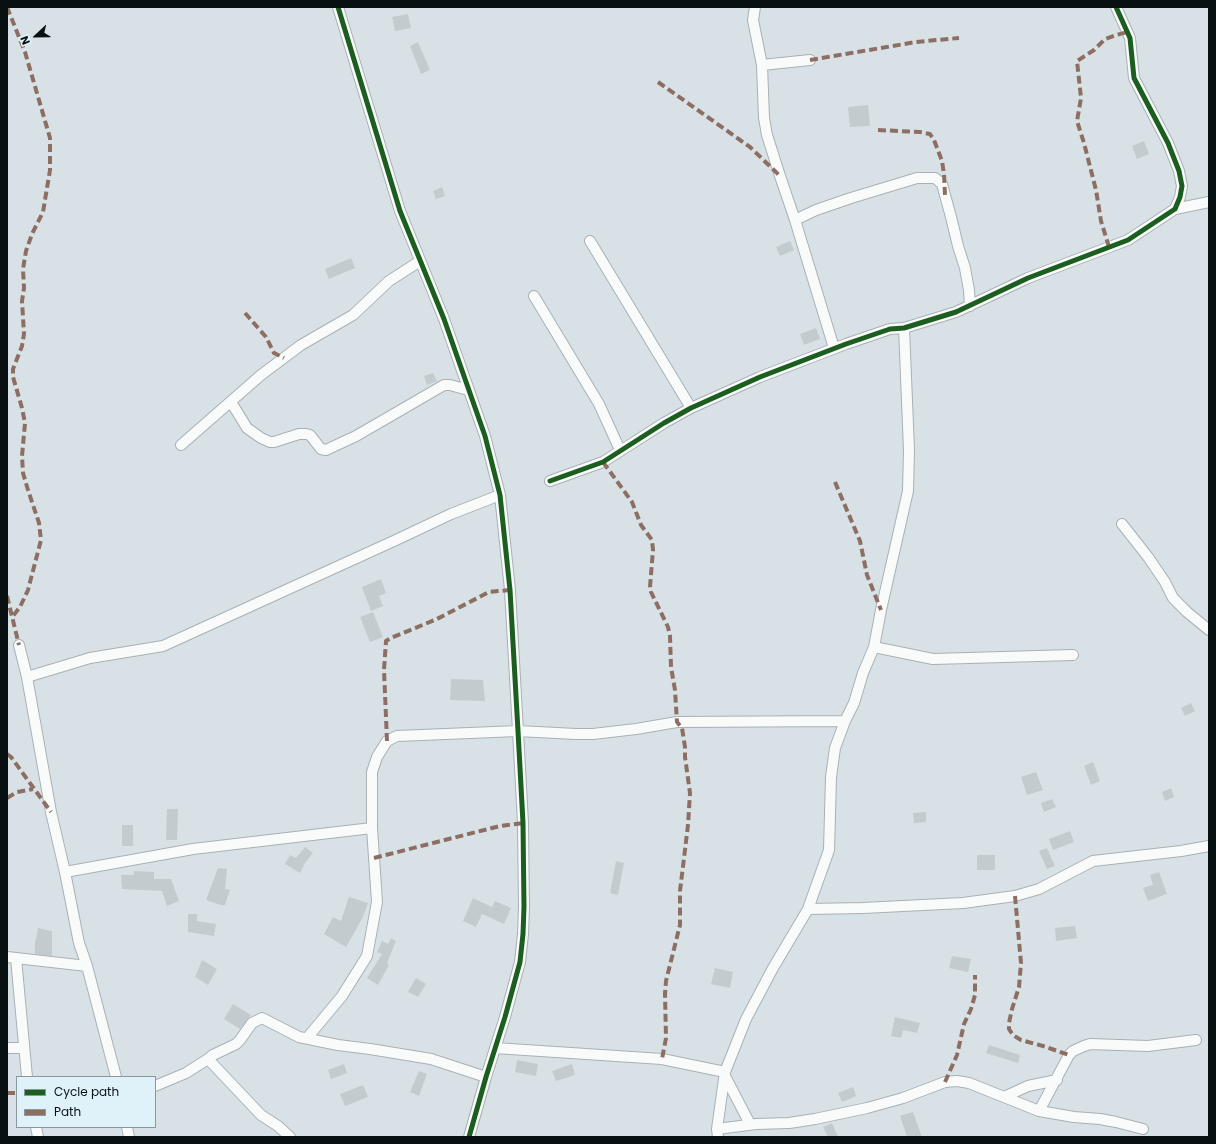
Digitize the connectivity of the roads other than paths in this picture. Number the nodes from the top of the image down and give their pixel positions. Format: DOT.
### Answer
graph roads {
  1 [pos="338,7"];
  2 [pos="755,7"];
  3 [pos="1116,7"];
  4 [pos="810,60"];
  5 [pos="762,65"];
  6 [pos="1209,202"];
  7 [pos="1175,209"];
  8 [pos="795,220"];
  9 [pos="590,241"];
  10 [pos="420,261"];
  11 [pos="534,296"];
  12 [pos="970,306"];
  13 [pos="904,328"];
  14 [pos="834,348"];
  15 [pos="468,390"];
  16 [pos="230,402"];
  17 [pos="691,408"];
  18 [pos="181,444"];
  19 [pos="620,450"];
  20 [pos="550,481"];
  21 [pos="500,495"];
  22 [pos="1122,524"];
  23 [pos="1209,630"];
  24 [pos="19,645"];
  25 [pos="874,647"];
  26 [pos="1073,655"];
  27 [pos="27,677"];
  28 [pos="845,721"];
  29 [pos="518,731"];
  30 [pos="372,828"];
  31 [pos="1209,846"];
  32 [pos="65,872"];
  33 [pos="808,909"];
  34 [pos="12,957"];
  35 [pos="87,966"];
  36 [pos="307,1038"];
  37 [pos="1196,1040"];
  38 [pos="7,1048"];
  39 [pos="24,1048"];
  40 [pos="495,1048"];
  41 [pos="208,1060"];
  42 [pos="725,1074"];
  43 [pos="27,1076"];
  44 [pos="116,1076"];
  45 [pos="486,1077"];
  46 [pos="1057,1080"];
  47 [pos="156,1086"];
  48 [pos="1004,1096"];
  49 [pos="1039,1111"];
  50 [pos="750,1124"];
  51 [pos="1143,1129"];
  52 [pos="717,1133"];
  53 [pos="290,1137"];
  54 [pos="468,1137"];
  1 -- 10 [label="street"];
  2 -- 5 [label="street"];
  3 -- 7 [label="street"];
  4 -- 5 [label="street"];
  5 -- 8 [label="street"];
  6 -- 7 [label="street"];
  7 -- 12 [label="street"];
  8 -- 12 [label="street"];
  8 -- 14 [label="street"];
  9 -- 17 [label="street"];
  10 -- 15 [label="street"];
  10 -- 16 [label="street"];
  11 -- 19 [label="street"];
  12 -- 13 [label="street"];
  13 -- 14 [label="street"];
  13 -- 25 [label="street"];
  14 -- 17 [label="street"];
  15 -- 16 [label="street"];
  15 -- 21 [label="street"];
  16 -- 18 [label="street"];
  17 -- 19 [label="street"];
  19 -- 20 [label="street"];
  21 -- 27 [label="street"];
  21 -- 29 [label="street"];
  22 -- 23 [label="street"];
  24 -- 27 [label="street"];
  25 -- 26 [label="street"];
  25 -- 28 [label="street"];
  27 -- 32 [label="street"];
  28 -- 29 [label="street"];
  28 -- 33 [label="street"];
  29 -- 30 [label="street"];
  29 -- 40 [label="street"];
  30 -- 32 [label="street"];
  30 -- 36 [label="street"];
  31 -- 33 [label="street"];
  32 -- 35 [label="street"];
  33 -- 42 [label="street"];
  34 -- 35 [label="street"];
  34 -- 39 [label="street"];
  35 -- 44 [label="street"];
  36 -- 41 [label="street"];
  36 -- 45 [label="street"];
  37 -- 46 [label="street"];
  38 -- 39 [label="street"];
  39 -- 43 [label="street"];
  40 -- 42 [label="street"];
  40 -- 45 [label="street"];
  41 -- 47 [label="street"];
  41 -- 53 [label="street"];
  42 -- 50 [label="street"];
  42 -- 52 [label="street"];
  45 -- 54 [label="street"];
  46 -- 48 [label="street"];
  46 -- 49 [label="street"];
  48 -- 49 [label="street"];
  48 -- 50 [label="street"];
  49 -- 51 [label="street"];
  50 -- 52 [label="street"];
}
